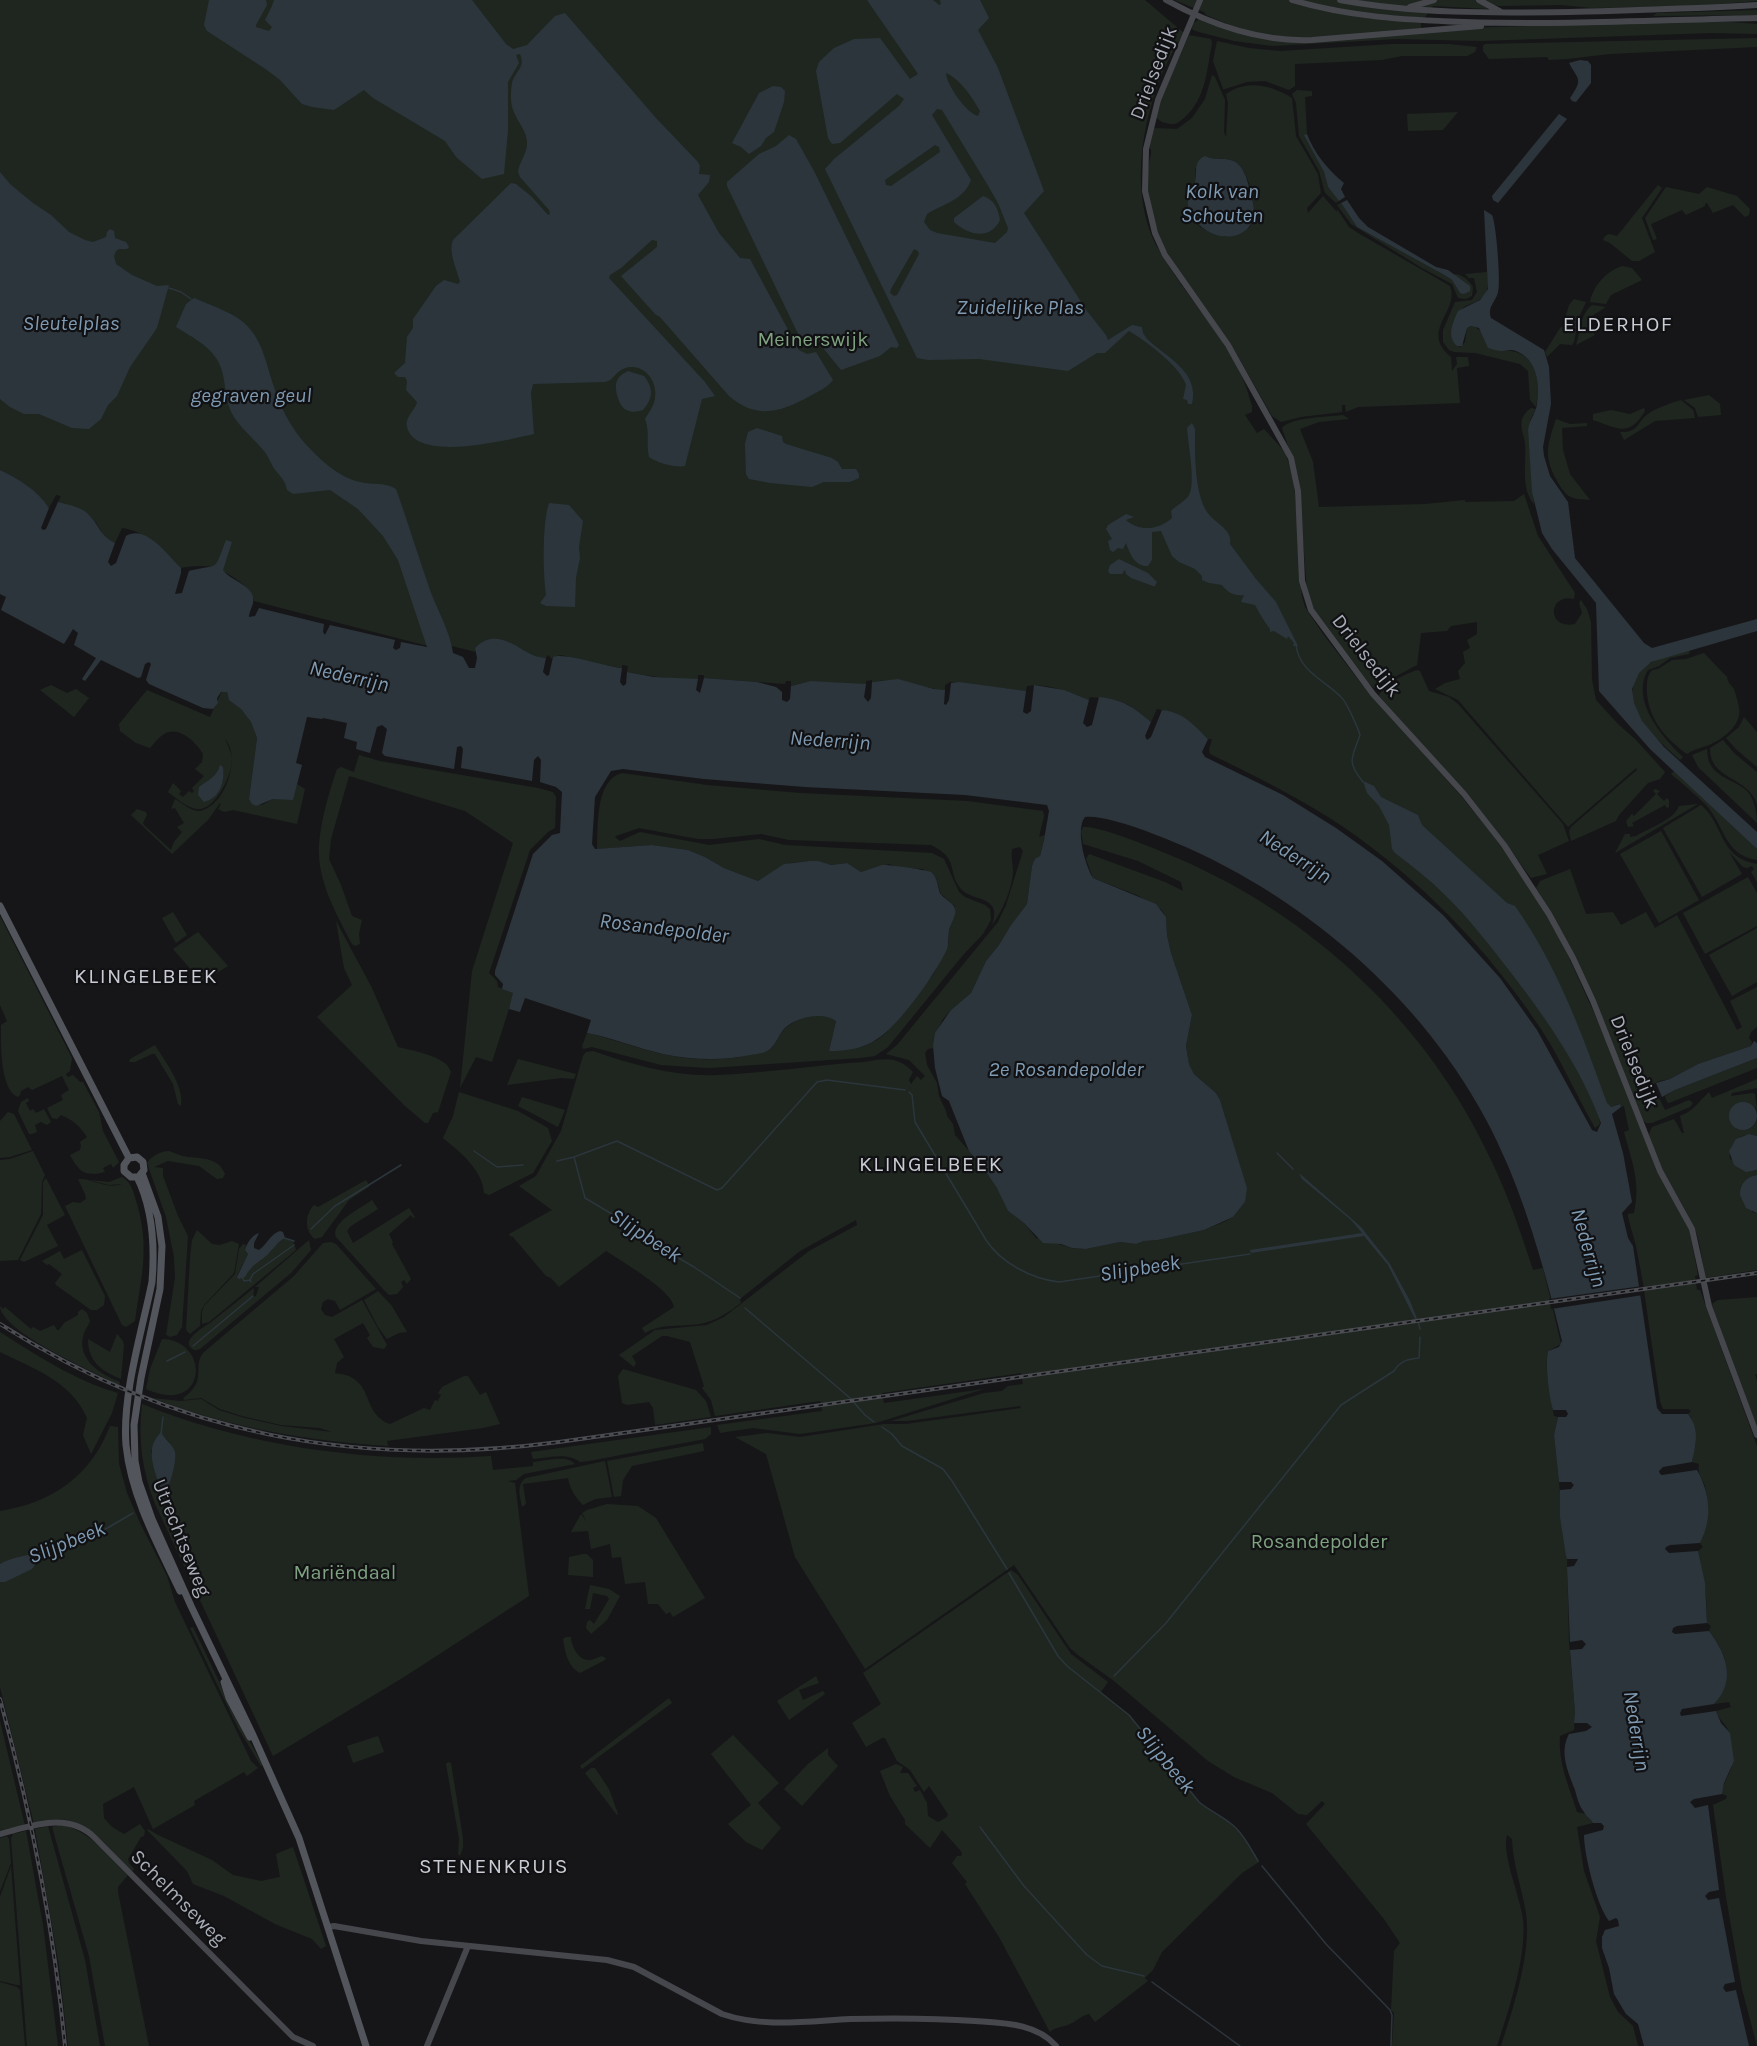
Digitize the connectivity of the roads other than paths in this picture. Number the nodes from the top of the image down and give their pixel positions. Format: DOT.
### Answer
graph roads {
  1 [pos="1166,0"];
  2 [pos="1200,0"];
  3 [pos="1292,0"];
  4 [pos="1340,0"];
  5 [pos="1434,0"];
  6 [pos="1479,0"];
  7 [pos="1757,6"];
  8 [pos="1404,9"];
  9 [pos="1504,13"];
  10 [pos="1194,14"];
  11 [pos="1757,18"];
  12 [pos="1487,23"];
  13 [pos="0,906"];
  14 [pos="129,1158"];
  15 [pos="139,1175"];
  16 [pos="1757,1435"];
  17 [pos="0,1834"];
  18 [pos="328,1927"];
  19 [pos="468,1946"];
  20 [pos="313,2046"];
  21 [pos="366,2046"];
  22 [pos="428,2046"];
  23 [pos="1056,2046"];
  1 -- 10 [label="street"];
  2 -- 10 [label="street, Drielsedijk"];
  3 -- 12 [label="street"];
  4 -- 8 [label="street"];
  5 -- 8 [label="street"];
  6 -- 9 [label="street"];
  7 -- 9 [label="street"];
  8 -- 9 [label="street"];
  10 -- 12 [label="street"];
  10 -- 16 [label="street, Drielsedijk"];
  11 -- 12 [label="street"];
  13 -- 14 [label="main road, Utrechtseweg"];
  14 -- 15 [label="main road, Utrechtseweg"];
  14 -- 15 [label="main road, Utrechtseweg"];
  15 -- 18 [label="main road, Utrechtseweg"];
  17 -- 20 [label="street, Schelmseweg"];
  18 -- 19 [label="street"];
  18 -- 21 [label="main road, Utrechtseweg"];
  19 -- 22 [label="street"];
  19 -- 23 [label="street"];
}
